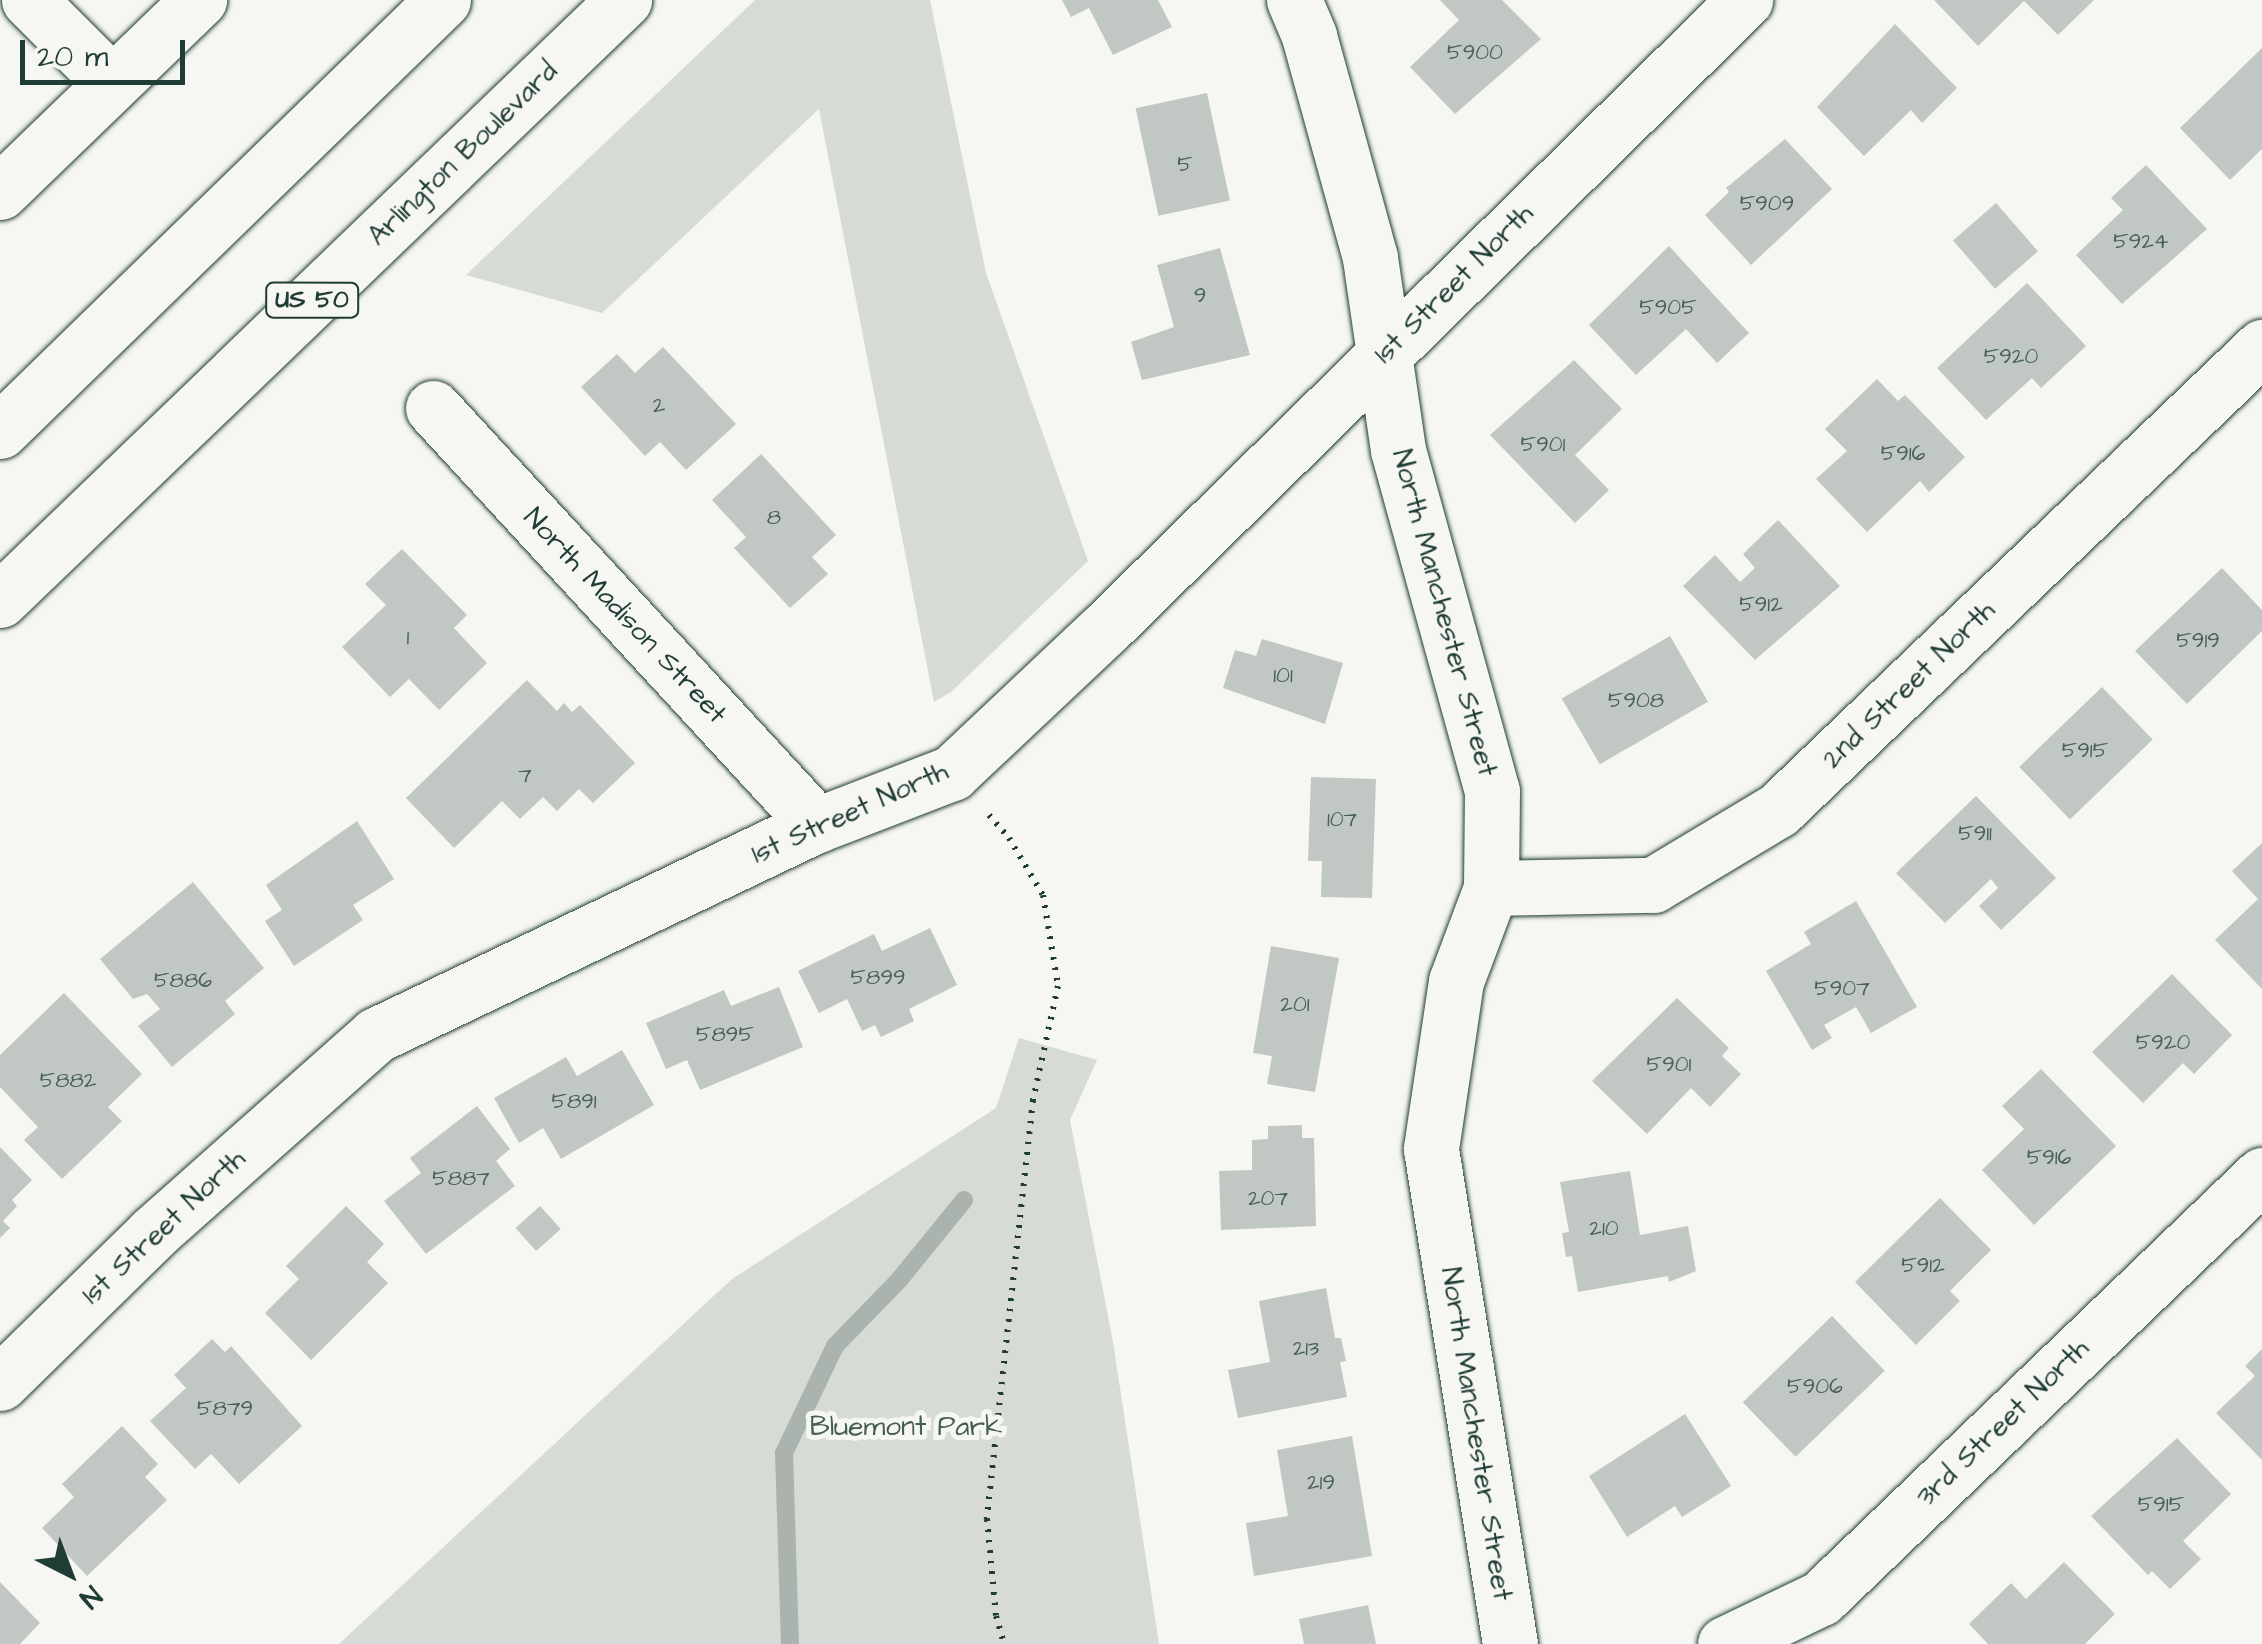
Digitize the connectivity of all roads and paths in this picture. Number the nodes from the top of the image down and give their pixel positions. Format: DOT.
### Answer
graph roads {
  1 [pos="28,0"];
  2 [pos="199,0"];
  3 [pos="443,0"];
  4 [pos="624,0"];
  5 [pos="1294,0"];
  6 [pos="1744,0"];
  7 [pos="112,83"];
  8 [pos="0,192"];
  9 [pos="2262,346"];
  10 [pos="1386,353"];
  11 [pos="433,408"];
  12 [pos="0,431"];
  13 [pos="0,600"];
  14 [pos="952,773"];
  15 [pos="817,824"];
  16 [pos="1491,888"];
  17 [pos="2262,1175"];
  18 [pos="0,1384"];
  19 [pos="1004,1644"];
  20 [pos="1510,1644"];
  21 [pos="1725,1644"];
  1 -- 7 [label="main road"];
  2 -- 7 [label="main road"];
  3 -- 12 [label="main road"];
  4 -- 13 [label="main road, Arlington Boulevard / US 50"];
  5 -- 10 [label="main road, North Manchester Street"];
  6 -- 10 [label="main road, 1st Street North"];
  7 -- 8 [label="main road"];
  9 -- 16 [label="main road, 2nd Street North"];
  10 -- 14 [label="main road, 1st Street North"];
  10 -- 16 [label="main road, North Manchester Street"];
  11 -- 15 [label="main road, North Madison Street"];
  14 -- 15 [label="main road, 1st Street North"];
  14 -- 19 [label="path"];
  15 -- 18 [label="main road, 1st Street North"];
  16 -- 20 [label="main road, North Manchester Street"];
  17 -- 21 [label="main road, 3rd Street North"];
}
